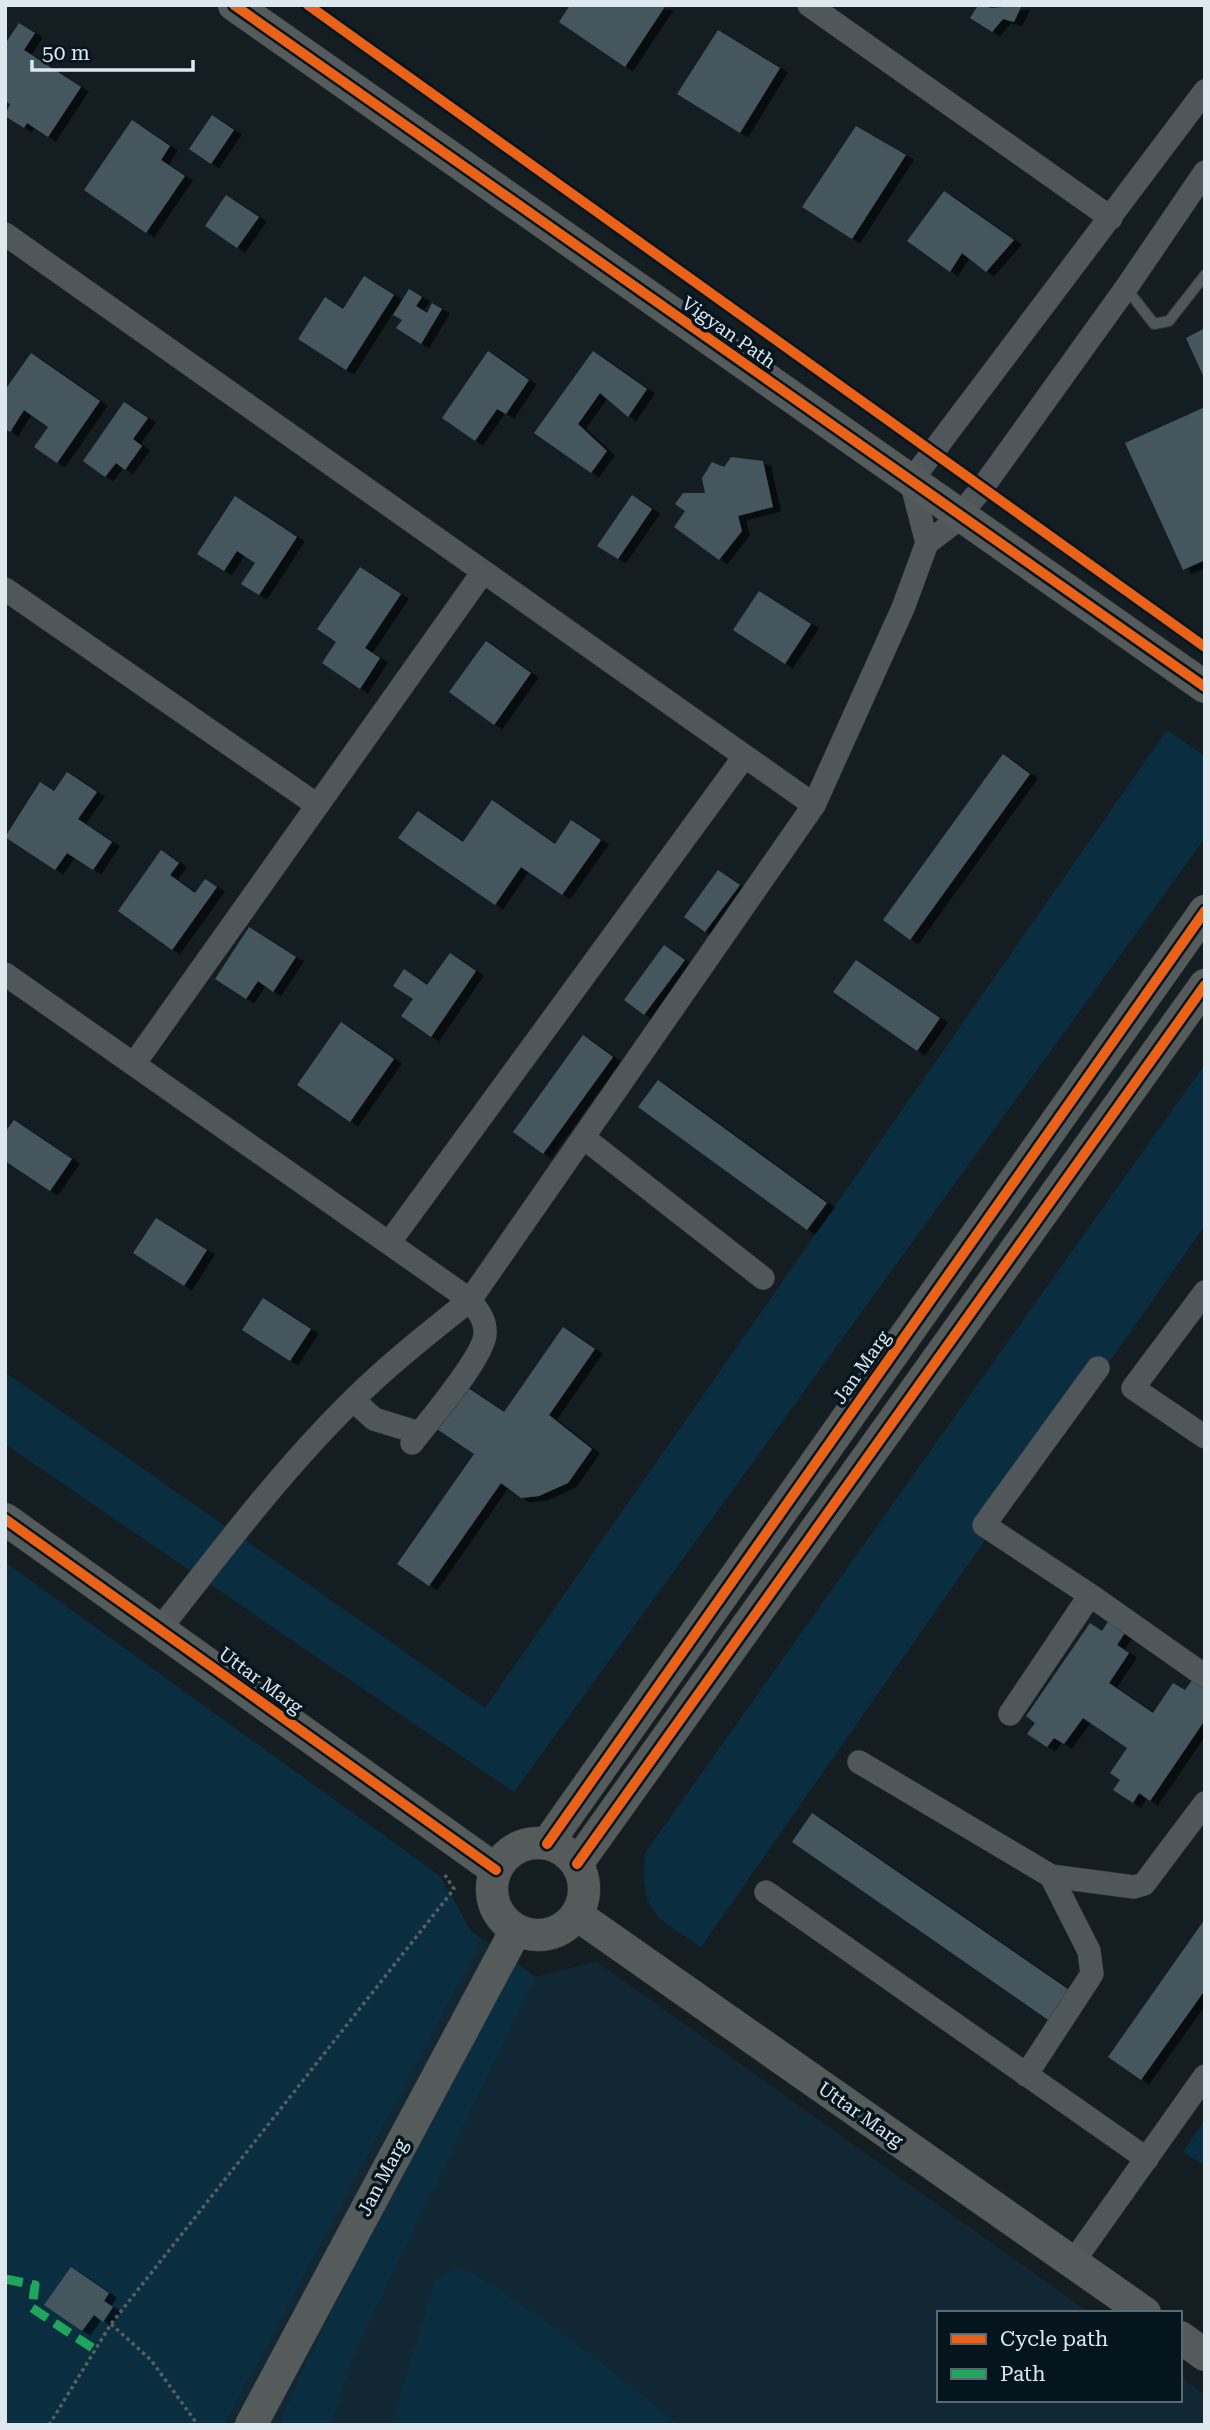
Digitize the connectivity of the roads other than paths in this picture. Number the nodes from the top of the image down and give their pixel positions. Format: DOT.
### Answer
graph roads {
  1 [pos="234,5"];
  2 [pos="809,5"];
  3 [pos="1205,92"];
  4 [pos="1205,172"];
  5 [pos="1111,218"];
  6 [pos="5,234"];
  7 [pos="1205,275"];
  8 [pos="1126,288"];
  9 [pos="911,481"];
  10 [pos="958,516"];
  11 [pos="927,543"];
  12 [pos="483,572"];
  13 [pos="5,589"];
  14 [pos="1205,687"];
  15 [pos="744,757"];
  16 [pos="317,805"];
  17 [pos="814,805"];
  18 [pos="1205,911"];
  19 [pos="5,974"];
  20 [pos="1205,985"];
  21 [pos="134,1064"];
  22 [pos="584,1138"];
  23 [pos="389,1243"];
  24 [pos="763,1278"];
  25 [pos="1205,1292"];
  26 [pos="470,1300"];
  27 [pos="1133,1388"];
  28 [pos="353,1400"];
  29 [pos="1205,1437"];
  30 [pos="5,1519"];
  31 [pos="1090,1595"];
  32 [pos="160,1629"];
  33 [pos="1205,1676"];
  34 [pos="1010,1714"];
  35 [pos="859,1762"];
  36 [pos="1205,1803"];
  37 [pos="547,1844"];
  38 [pos="577,1864"];
  39 [pos="496,1870"];
  40 [pos="1051,1876"];
  41 [pos="766,1892"];
  42 [pos="577,1915"];
  43 [pos="516,1930"];
  44 [pos="1026,2075"];
  45 [pos="1205,2076"];
  46 [pos="1147,2159"];
  47 [pos="1073,2262"];
  48 [pos="1142,2311"];
  49 [pos="1182,2338"];
  50 [pos="1205,2355"];
  51 [pos="251,2425"];
  1 -- 9 [label="main road, Vigyan Path"];
  2 -- 5 [label="street"];
  3 -- 5 [label="street"];
  4 -- 8 [label="street"];
  5 -- 9 [label="street"];
  6 -- 12 [label="street"];
  7 -- 8 [label="lane"];
  8 -- 10 [label="street"];
  9 -- 10 [label="main road, Vigyan Path"];
  9 -- 11 [label="street"];
  10 -- 11 [label="street"];
  10 -- 14 [label="main road, Vigyan Path"];
  11 -- 17 [label="street"];
  12 -- 15 [label="street"];
  12 -- 16 [label="street"];
  13 -- 16 [label="street"];
  15 -- 17 [label="street"];
  15 -- 23 [label="street"];
  16 -- 21 [label="street"];
  17 -- 22 [label="street"];
  18 -- 37 [label="main road, Jan Marg"];
  19 -- 21 [label="street"];
  20 -- 38 [label="main road"];
  21 -- 23 [label="street"];
  22 -- 24 [label="street"];
  22 -- 26 [label="street"];
  23 -- 26 [label="street"];
  25 -- 27 [label="street"];
  26 -- 28 [label="street"];
  26 -- 28 [label="street"];
  27 -- 29 [label="street"];
  27 -- 31 [label="street"];
  28 -- 32 [label="street"];
  30 -- 32 [label="main road, Uttar Marg"];
  31 -- 33 [label="street"];
  31 -- 34 [label="street"];
  32 -- 39 [label="main road, Uttar Marg"];
  35 -- 40 [label="street"];
  36 -- 40 [label="street"];
  37 -- 38 [label="main road"];
  37 -- 39 [label="main road"];
  38 -- 42 [label="main road"];
  39 -- 43 [label="main road"];
  40 -- 44 [label="street"];
  41 -- 44 [label="street"];
  42 -- 43 [label="main road"];
  42 -- 47 [label="main road, Uttar Marg"];
  43 -- 51 [label="main road, Jan Marg"];
  44 -- 46 [label="street"];
  45 -- 46 [label="street"];
  46 -- 47 [label="street"];
  47 -- 48 [label="main road, Uttar Marg"];
  49 -- 50 [label="main road"];
}
